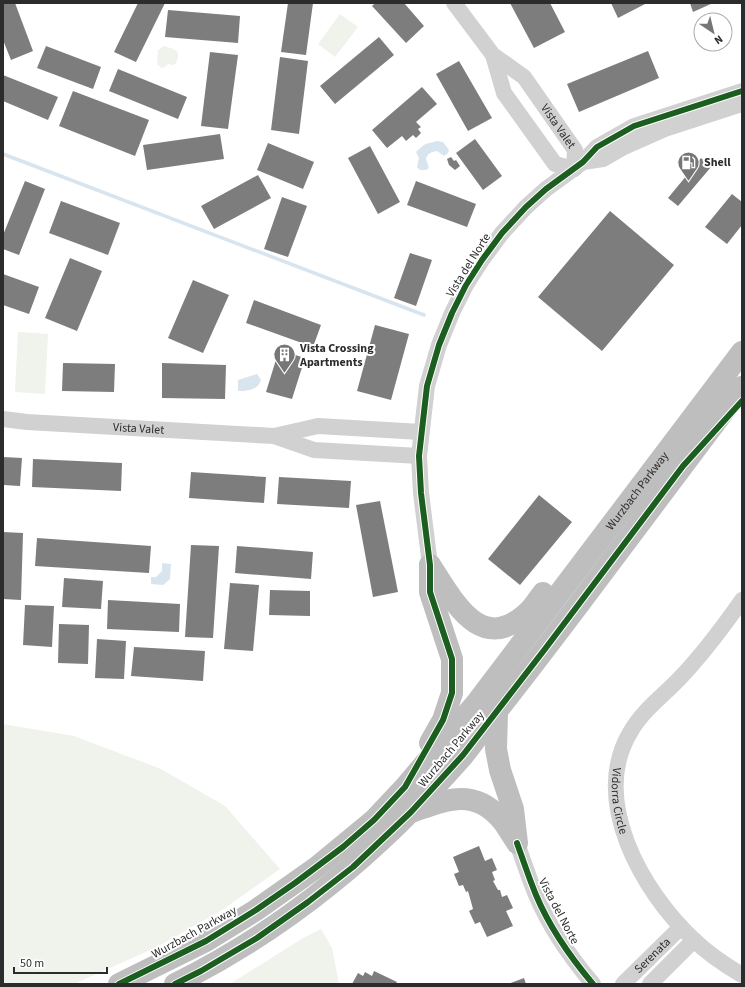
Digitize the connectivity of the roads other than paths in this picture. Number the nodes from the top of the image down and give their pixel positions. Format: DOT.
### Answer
graph roads {
  1 [pos="454,3"];
  2 [pos="493,55"];
  3 [pos="742,91"];
  4 [pos="742,104"];
  5 [pos="578,165"];
  6 [pos="742,352"];
  7 [pos="742,387"];
  8 [pos="742,401"];
  9 [pos="705,402"];
  10 [pos="3,419"];
  11 [pos="421,432"];
  12 [pos="274,436"];
  13 [pos="419,456"];
  14 [pos="683,466"];
  15 [pos="430,565"];
  16 [pos="742,600"];
  17 [pos="497,712"];
  18 [pos="405,787"];
  19 [pos="411,812"];
  20 [pos="517,843"];
  21 [pos="681,927"];
  22 [pos="694,940"];
  23 [pos="646,962"];
  24 [pos="742,975"];
  25 [pos="655,979"];
  26 [pos="119,984"];
  27 [pos="175,984"];
  28 [pos="593,984"];
  29 [pos="623,984"];
  1 -- 2 [label="street, Vista Valet"];
  2 -- 5 [label="street, Vista Valet"];
  2 -- 5 [label="street, Vista Valet"];
  3 -- 5 [label="street, Vista del Norte"];
  4 -- 5 [label="street, Vista del Norte"];
  5 -- 11 [label="street, Vista del Norte"];
  6 -- 9 [label="highway, Wurzbach Parkway"];
  7 -- 14 [label="highway, Wurzbach Parkway"];
  8 -- 14 [label="highway"];
  9 -- 15 [label="highway"];
  9 -- 18 [label="highway, Wurzbach Parkway"];
  10 -- 12 [label="street, Vista Valet"];
  11 -- 12 [label="street, Vista Valet"];
  11 -- 13 [label="street, Vista del Norte"];
  12 -- 13 [label="street, Vista Valet"];
  13 -- 15 [label="street, Vista del Norte"];
  14 -- 17 [label="highway, Wurzbach Parkway"];
  15 -- 18 [label="highway"];
  16 -- 21 [label="street, Vidorra Circle"];
  17 -- 19 [label="highway, Wurzbach Parkway"];
  17 -- 20 [label="highway"];
  18 -- 26 [label="highway, Wurzbach Parkway"];
  19 -- 20 [label="highway"];
  19 -- 27 [label="highway, Wurzbach Parkway"];
  20 -- 28 [label="street, Vista del Norte"];
  21 -- 22 [label="street, Vidorra Circle"];
  21 -- 23 [label="street, Serenata"];
  22 -- 24 [label="street, Vidorra Circle"];
  22 -- 25 [label="street, Serenata"];
  23 -- 25 [label="street"];
  23 -- 29 [label="street, Serenata"];
}
